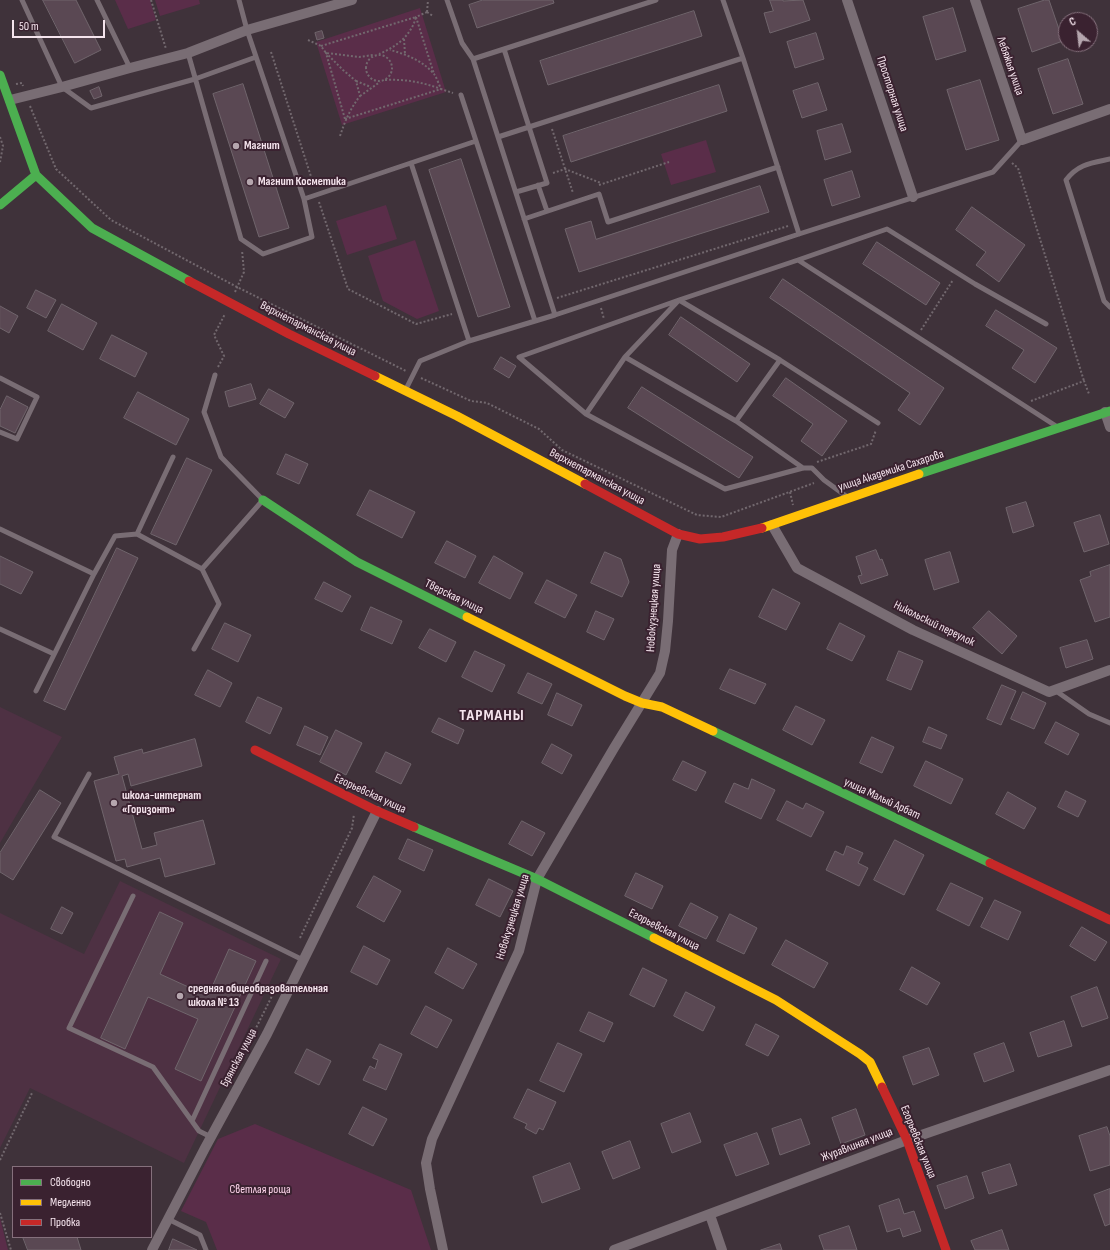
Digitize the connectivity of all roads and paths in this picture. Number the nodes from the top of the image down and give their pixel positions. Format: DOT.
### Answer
graph roads {
  1 [pos="22,0"];
  2 [pos="97,0"];
  3 [pos="151,0"];
  4 [pos="239,0"];
  5 [pos="352,0"];
  6 [pos="428,0"];
  7 [pos="447,0"];
  8 [pos="656,0"];
  9 [pos="722,0"];
  10 [pos="847,0"];
  11 [pos="975,0"];
  12 [pos="427,12"];
  13 [pos="433,16"];
  14 [pos="416,17"];
  15 [pos="247,30"];
  16 [pos="404,38"];
  17 [pos="308,40"];
  18 [pos="321,46"];
  19 [pos="504,49"];
  20 [pos="389,50"];
  21 [pos="270,52"];
  22 [pos="188,53"];
  23 [pos="326,53"];
  24 [pos="379,54"];
  25 [pos="405,54"];
  26 [pos="374,55"];
  27 [pos="256,57"];
  28 [pos="169,58"];
  29 [pos="743,58"];
  30 [pos="473,59"];
  31 [pos="130,68"];
  32 [pos="0,75"];
  33 [pos="435,75"];
  34 [pos="195,79"];
  35 [pos="385,80"];
  36 [pos="356,81"];
  37 [pos="381,81"];
  38 [pos="371,87"];
  39 [pos="5,88"];
  40 [pos="62,88"];
  41 [pos="440,89"];
  42 [pos="461,95"];
  43 [pos="26,96"];
  44 [pos="360,96"];
  45 [pos="10,100"];
  46 [pos="1110,109"];
  47 [pos="345,119"];
  48 [pos="549,121"];
  49 [pos="529,127"];
  50 [pos="340,136"];
  51 [pos="0,137"];
  52 [pos="498,137"];
  53 [pos="1022,140"];
  54 [pos="476,141"];
  55 [pos="1006,157"];
  56 [pos="1110,159"];
  57 [pos="0,162"];
  58 [pos="669,162"];
  59 [pos="411,163"];
  60 [pos="778,167"];
  61 [pos="565,169"];
  62 [pos="36,175"];
  63 [pos="602,184"];
  64 [pos="538,185"];
  65 [pos="595,186"];
  66 [pos="580,191"];
  67 [pos="516,192"];
  68 [pos="573,193"];
  69 [pos="317,195"];
  70 [pos="913,197"];
  71 [pos="304,199"];
  72 [pos="575,202"];
  73 [pos="0,205"];
  74 [pos="547,211"];
  75 [pos="524,219"];
  76 [pos="796,224"];
  77 [pos="799,234"];
  78 [pos="798,260"];
  79 [pos="957,273"];
  80 [pos="598,300"];
  81 [pos="679,300"];
  82 [pos="551,301"];
  83 [pos="1110,307"];
  84 [pos="460,312"];
  85 [pos="555,315"];
  86 [pos="535,321"];
  87 [pos="1046,324"];
  88 [pos="606,326"];
  89 [pos="917,336"];
  90 [pos="469,341"];
  91 [pos="625,357"];
  92 [pos="780,360"];
  93 [pos="215,375"];
  94 [pos="413,375"];
  95 [pos="0,378"];
  96 [pos="1084,381"];
  97 [pos="405,391"];
  98 [pos="1089,394"];
  99 [pos="1022,404"];
  100 [pos="1108,412"];
  101 [pos="586,414"];
  102 [pos="736,421"];
  103 [pos="878,423"];
  104 [pos="1110,427"];
  105 [pos="1059,428"];
  106 [pos="0,432"];
  107 [pos="173,457"];
  108 [pos="803,468"];
  109 [pos="824,480"];
  110 [pos="848,497"];
  111 [pos="263,500"];
  112 [pos="772,525"];
  113 [pos="0,529"];
  114 [pos="137,534"];
  115 [pos="678,534"];
  116 [pos="202,570"];
  117 [pos="94,574"];
  118 [pos="0,628"];
  119 [pos="194,649"];
  120 [pos="54,654"];
  121 [pos="1110,670"];
  122 [pos="36,691"];
  123 [pos="1056,691"];
  124 [pos="642,703"];
  125 [pos="1110,724"];
  126 [pos="255,750"];
  127 [pos="89,774"];
  128 [pos="356,801"];
  129 [pos="377,811"];
  130 [pos="537,879"];
  131 [pos="133,896"];
  132 [pos="1110,920"];
  133 [pos="292,955"];
  134 [pos="303,960"];
  135 [pos="266,961"];
  136 [pos="275,991"];
  137 [pos="250,1040"];
  138 [pos="1110,1072"];
  139 [pos="32,1093"];
  140 [pos="192,1121"];
  141 [pos="211,1137"];
  142 [pos="907,1140"];
  143 [pos="0,1160"];
  144 [pos="0,1213"];
  145 [pos="710,1214"];
  146 [pos="168,1219"];
  147 [pos="10,1250"];
  148 [pos="152,1250"];
  149 [pos="206,1250"];
  150 [pos="443,1250"];
  151 [pos="614,1250"];
  152 [pos="722,1250"];
  153 [pos="946,1250"];
  1 -- 40 [label="lane"];
  2 -- 31 [label="lane"];
  3 -- 28 [label="path"];
  4 -- 15 [label="lane"];
  5 -- 15 [label="street"];
  6 -- 12 [label="path"];
  7 -- 30 [label="lane"];
  8 -- 19 [label="lane"];
  9 -- 29 [label="lane"];
  10 -- 70 [label="street, Просторная улица"];
  11 -- 53 [label="street, Лебяжья улица"];
  12 -- 13 [label="path"];
  12 -- 14 [label="path"];
  14 -- 16 [label="path"];
  14 -- 18 [label="path"];
  14 -- 33 [label="path"];
  15 -- 22 [label="street"];
  15 -- 27 [label="lane"];
  16 -- 20 [label="path"];
  16 -- 25 [label="path"];
  17 -- 18 [label="path"];
  18 -- 23 [label="path"];
  19 -- 30 [label="lane"];
  19 -- 49 [label="lane"];
  20 -- 24 [label="path"];
  20 -- 25 [label="path"];
  21 -- 69 [label="path"];
  22 -- 28 [label="street"];
  22 -- 34 [label="lane"];
  23 -- 26 [label="path"];
  23 -- 36 [label="path"];
  23 -- 47 [label="path"];
  24 -- 26 [label="path"];
  24 -- 35 [label="path"];
  25 -- 33 [label="path"];
  26 -- 37 [label="path"];
  27 -- 34 [label="lane"];
  27 -- 71 [label="lane"];
  28 -- 31 [label="street"];
  29 -- 48 [label="lane"];
  29 -- 60 [label="lane"];
  30 -- 52 [label="lane"];
  31 -- 40 [label="street"];
  32 -- 39 [label="street, Верхнетарманская улица"];
  33 -- 41 [label="path"];
  34 -- 40 [label="lane"];
  34 -- 71 [label="lane"];
  35 -- 37 [label="path"];
  35 -- 41 [label="path"];
  36 -- 38 [label="path"];
  36 -- 44 [label="path"];
  37 -- 38 [label="path"];
  38 -- 44 [label="path"];
  39 -- 43 [label="path"];
  39 -- 45 [label="street, Верхнетарманская улица"];
  40 -- 43 [label="street"];
  41 -- 42 [label="path"];
  41 -- 47 [label="path"];
  42 -- 54 [label="lane"];
  43 -- 45 [label="street"];
  43 -- 94 [label="path"];
  44 -- 47 [label="path"];
  45 -- 62 [label="street, Верхнетарманская улица"];
  46 -- 53 [label="street"];
  47 -- 50 [label="path"];
  48 -- 49 [label="lane"];
  48 -- 61 [label="path"];
  49 -- 52 [label="lane"];
  49 -- 64 [label="lane"];
  51 -- 57 [label="path"];
  52 -- 67 [label="lane"];
  53 -- 55 [label="lane"];
  54 -- 59 [label="lane"];
  54 -- 86 [label="lane"];
  55 -- 70 [label="lane"];
  55 -- 96 [label="path"];
  56 -- 83 [label="lane"];
  58 -- 63 [label="path"];
  59 -- 69 [label="lane"];
  59 -- 84 [label="lane"];
  60 -- 72 [label="lane"];
  60 -- 76 [label="lane"];
  61 -- 63 [label="path"];
  61 -- 68 [label="path"];
  62 -- 73 [label="street"];
  62 -- 97 [label="street, Верхнетарманская улица"];
  63 -- 65 [label="path"];
  64 -- 67 [label="lane"];
  64 -- 74 [label="lane"];
  66 -- 68 [label="path"];
  67 -- 75 [label="lane"];
  68 -- 72 [label="path"];
  69 -- 71 [label="lane"];
  69 -- 84 [label="path"];
  70 -- 77 [label="lane"];
  72 -- 74 [label="lane"];
  74 -- 75 [label="lane"];
  75 -- 82 [label="lane"];
  76 -- 77 [label="lane"];
  76 -- 82 [label="path"];
  77 -- 80 [label="lane"];
  78 -- 79 [label="lane"];
  78 -- 81 [label="lane"];
  78 -- 89 [label="lane"];
  79 -- 87 [label="lane"];
  79 -- 89 [label="path"];
  80 -- 85 [label="lane"];
  80 -- 88 [label="path"];
  81 -- 88 [label="lane"];
  81 -- 91 [label="lane"];
  81 -- 92 [label="lane"];
  82 -- 85 [label="lane"];
  84 -- 90 [label="lane"];
  85 -- 86 [label="lane"];
  86 -- 90 [label="lane"];
  88 -- 101 [label="lane"];
  89 -- 99 [label="lane"];
  90 -- 94 [label="lane"];
  91 -- 101 [label="lane"];
  91 -- 102 [label="lane"];
  92 -- 102 [label="lane"];
  92 -- 103 [label="lane"];
  93 -- 111 [label="lane"];
  94 -- 97 [label="lane"];
  94 -- 109 [label="path"];
  95 -- 106 [label="lane"];
  96 -- 98 [label="path"];
  96 -- 99 [label="path"];
  97 -- 115 [label="street, Верхнетарманская улица"];
  99 -- 105 [label="lane"];
  100 -- 104 [label="street"];
  100 -- 105 [label="street, улица Академика Сахарова"];
  101 -- 108 [label="lane"];
  102 -- 108 [label="lane"];
  103 -- 108 [label="path"];
  105 -- 110 [label="street, улица Академика Сахарова"];
  107 -- 114 [label="lane"];
  108 -- 109 [label="lane"];
  109 -- 110 [label="lane"];
  110 -- 112 [label="street, улица Академика Сахарова"];
  111 -- 116 [label="lane"];
  111 -- 124 [label="street, Тверская улица"];
  112 -- 115 [label="street, улица Академика Сахарова"];
  112 -- 123 [label="street, Никольский переулок"];
  113 -- 117 [label="lane"];
  114 -- 116 [label="lane"];
  114 -- 117 [label="lane"];
  115 -- 124 [label="street, Новокузнецкая улица"];
  116 -- 119 [label="lane"];
  117 -- 120 [label="lane"];
  118 -- 120 [label="lane"];
  120 -- 122 [label="lane"];
  121 -- 123 [label="street"];
  123 -- 125 [label="lane"];
  124 -- 130 [label="street, Новокузнецкая улица"];
  124 -- 132 [label="street, улица Малый Арбат"];
  126 -- 128 [label="street, Егорьевская улица"];
  127 -- 133 [label="lane"];
  128 -- 129 [label="street, Егорьевская улица"];
  128 -- 133 [label="path"];
  129 -- 130 [label="street, Егорьевская улица"];
  129 -- 134 [label="street, Брянская улица"];
  130 -- 142 [label="street, Егорьевская улица"];
  130 -- 150 [label="street, Новокузнецкая улица"];
  131 -- 140 [label="lane"];
  133 -- 134 [label="lane"];
  134 -- 141 [label="street, Брянская улица"];
  135 -- 140 [label="lane"];
  136 -- 137 [label="path"];
  138 -- 142 [label="street, Журавлиная улица"];
  139 -- 143 [label="path"];
  140 -- 141 [label="lane"];
  141 -- 146 [label="street, Брянская улица"];
  142 -- 145 [label="street, Журавлиная улица"];
  142 -- 153 [label="street, Егорьевская улица"];
  144 -- 147 [label="path"];
  145 -- 151 [label="street, Журавлиная улица"];
  145 -- 152 [label="street"];
  146 -- 148 [label="street, Брянская улица"];
  146 -- 149 [label="lane"];
}
